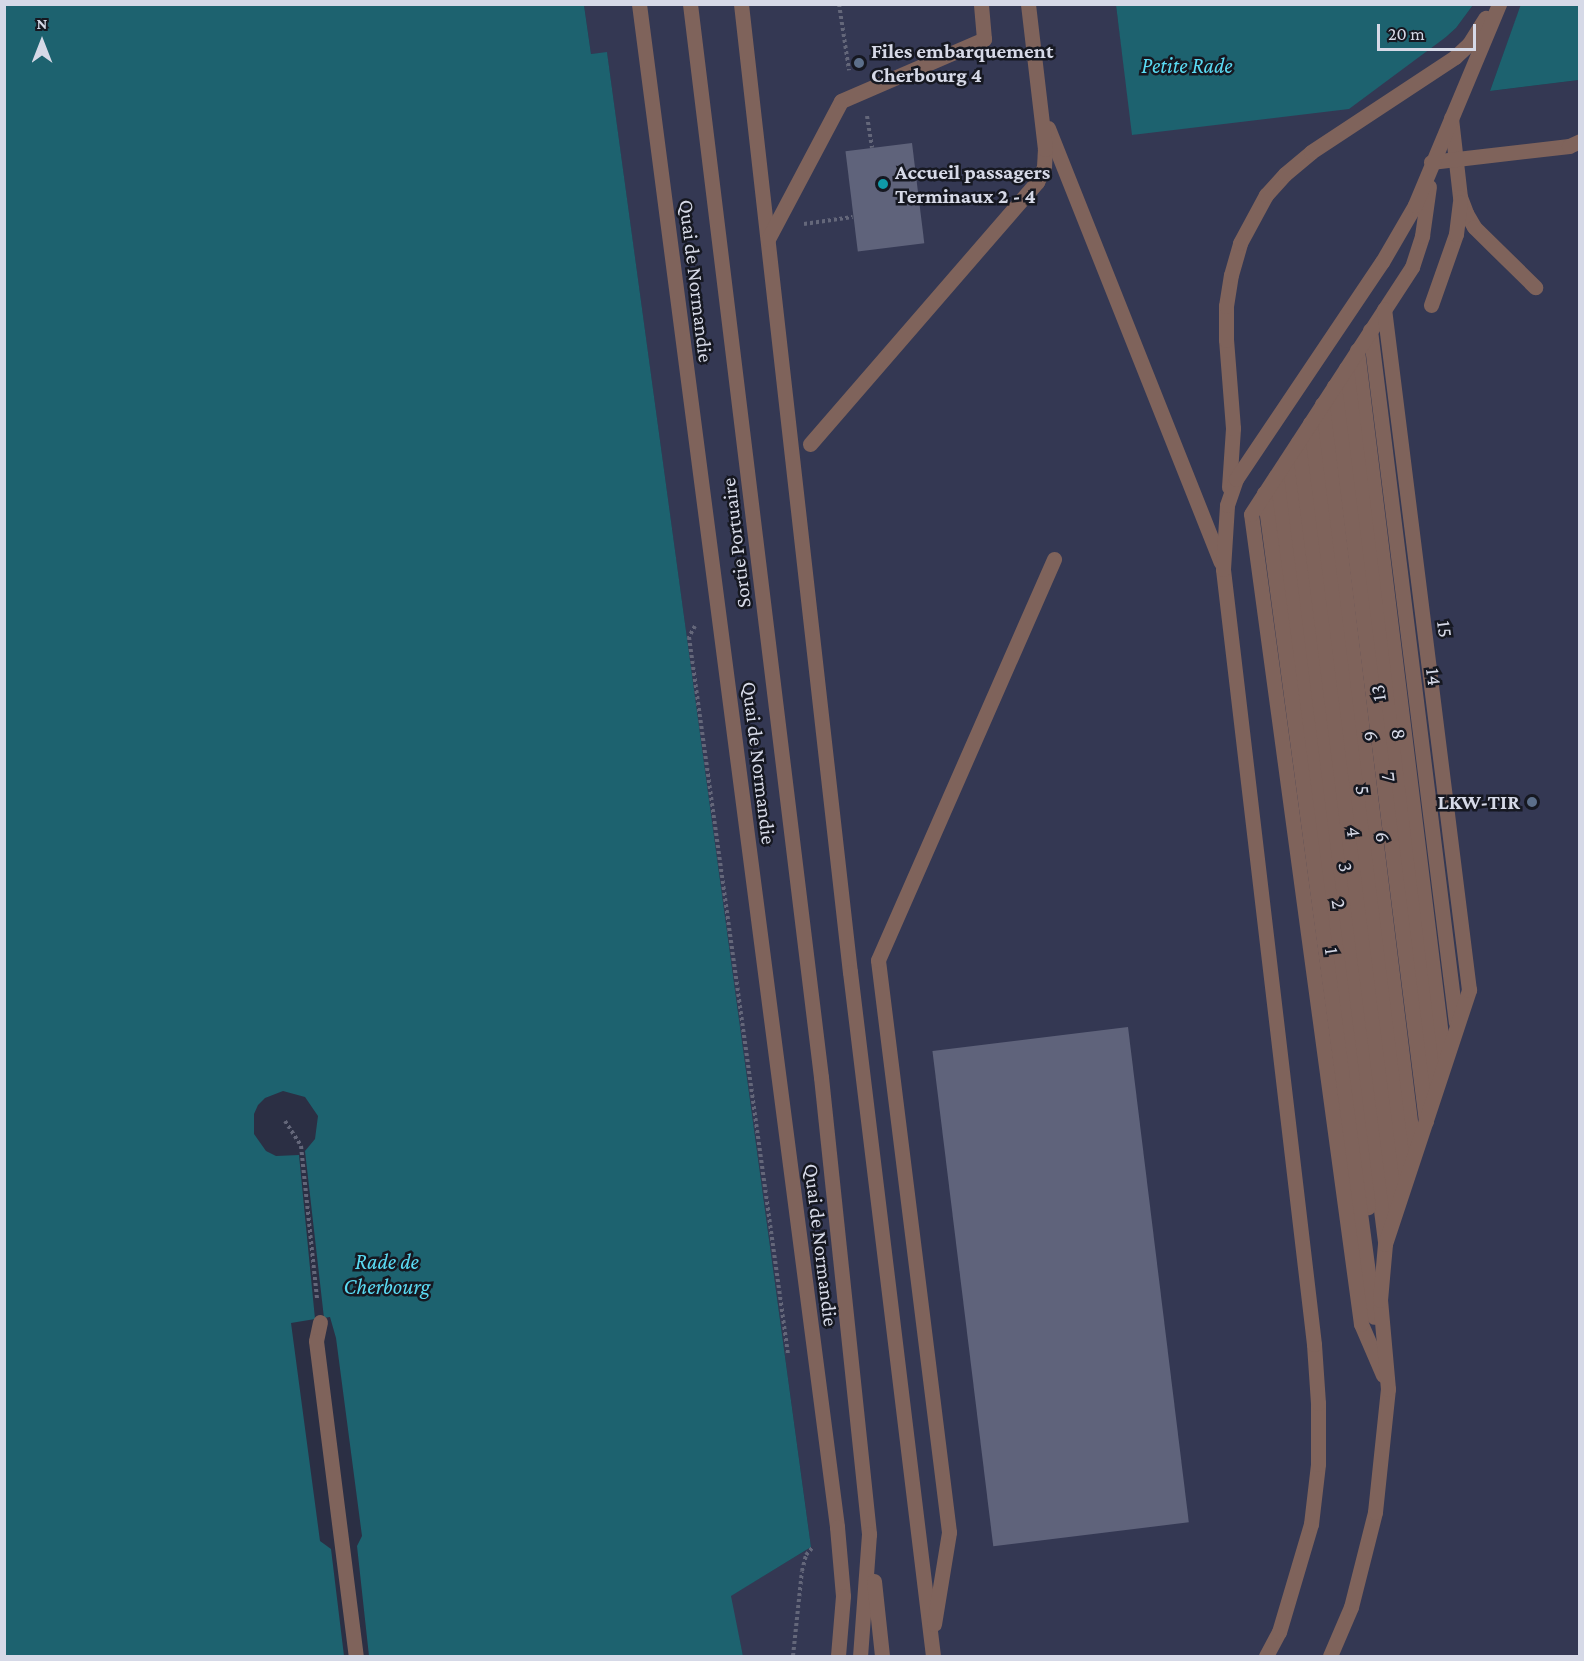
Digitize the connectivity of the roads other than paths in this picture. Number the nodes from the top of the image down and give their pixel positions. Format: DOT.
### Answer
graph roads {
  1 [pos="639,4"];
  2 [pos="690,4"];
  3 [pos="741,4"];
  4 [pos="981,4"];
  5 [pos="1028,4"];
  6 [pos="1491,4"];
  7 [pos="1499,4"];
  8 [pos="1041,111"];
  9 [pos="1451,118"];
  10 [pos="1580,141"];
  11 [pos="1456,160"];
  12 [pos="1431,162"];
  13 [pos="1460,197"];
  14 [pos="768,239"];
  15 [pos="1535,287"];
  16 [pos="1431,305"];
  17 [pos="1384,309"];
  18 [pos="1370,330"];
  19 [pos="1358,350"];
  20 [pos="1346,368"];
  21 [pos="1334,386"];
  22 [pos="1322,404"];
  23 [pos="1310,423"];
  24 [pos="1298,442"];
  25 [pos="810,444"];
  26 [pos="1286,461"];
  27 [pos="1275,476"];
  28 [pos="1264,494"];
  29 [pos="1227,505"];
  30 [pos="1054,559"];
  31 [pos="1223,569"];
  32 [pos="1457,1029"];
  33 [pos="1445,1066"];
  34 [pos="1435,1098"];
  35 [pos="1426,1124"];
  36 [pos="1414,1156"];
  37 [pos="1405,1184"];
  38 [pos="1396,1215"];
  39 [pos="1385,1244"];
  40 [pos="1380,1300"];
  41 [pos="320,1322"];
  42 [pos="1386,1354"];
  43 [pos="1388,1389"];
  44 [pos="869,1534"];
  45 [pos="932,1649"];
  46 [pos="356,1656"];
  47 [pos="838,1656"];
  48 [pos="860,1656"];
  49 [pos="882,1656"];
  50 [pos="1266,1656"];
  51 [pos="1330,1656"];
  1 -- 47 [label="lane, Quai de Normandie"];
  2 -- 44 [label="lane, Sortie Portuaire"];
  3 -- 14 [label="lane"];
  4 -- 14 [label="lane"];
  5 -- 8 [label="lane"];
  6 -- 29 [label="lane"];
  7 -- 9 [label="lane"];
  8 -- 25 [label="lane"];
  8 -- 31 [label="lane"];
  9 -- 11 [label="lane"];
  9 -- 12 [label="lane"];
  10 -- 11 [label="lane"];
  11 -- 12 [label="lane"];
  11 -- 13 [label="lane"];
  12 -- 17 [label="lane"];
  12 -- 29 [label="lane"];
  13 -- 15 [label="lane"];
  13 -- 16 [label="lane"];
  14 -- 45 [label="lane"];
  17 -- 18 [label="lane"];
  17 -- 32 [label="lane, 15"];
  18 -- 19 [label="lane"];
  18 -- 32 [label="lane, 14"];
  19 -- 20 [label="lane"];
  19 -- 33 [label="lane, 13"];
  20 -- 21 [label="lane"];
  20 -- 34 [label="lane, 9"];
  21 -- 22 [label="lane"];
  21 -- 35 [label="lane, 8"];
  22 -- 23 [label="lane"];
  22 -- 36 [label="lane, 7"];
  23 -- 24 [label="lane"];
  23 -- 37 [label="lane, 6"];
  24 -- 26 [label="lane"];
  24 -- 38 [label="lane, 5"];
  26 -- 27 [label="lane"];
  26 -- 39 [label="lane, 4"];
  27 -- 28 [label="lane"];
  27 -- 40 [label="lane, 3"];
  28 -- 42 [label="lane, 2"];
  28 -- 43 [label="lane, 1"];
  29 -- 31 [label="lane"];
  30 -- 45 [label="lane"];
  31 -- 50 [label="lane"];
  32 -- 33 [label="lane"];
  33 -- 34 [label="lane"];
  34 -- 35 [label="lane"];
  35 -- 36 [label="lane"];
  36 -- 37 [label="lane"];
  37 -- 38 [label="lane"];
  38 -- 39 [label="lane"];
  39 -- 40 [label="lane"];
  40 -- 42 [label="lane"];
  41 -- 46 [label="lane"];
  42 -- 43 [label="lane"];
  43 -- 51 [label="lane"];
  44 -- 48 [label="lane"];
  44 -- 49 [label="lane"];
}
